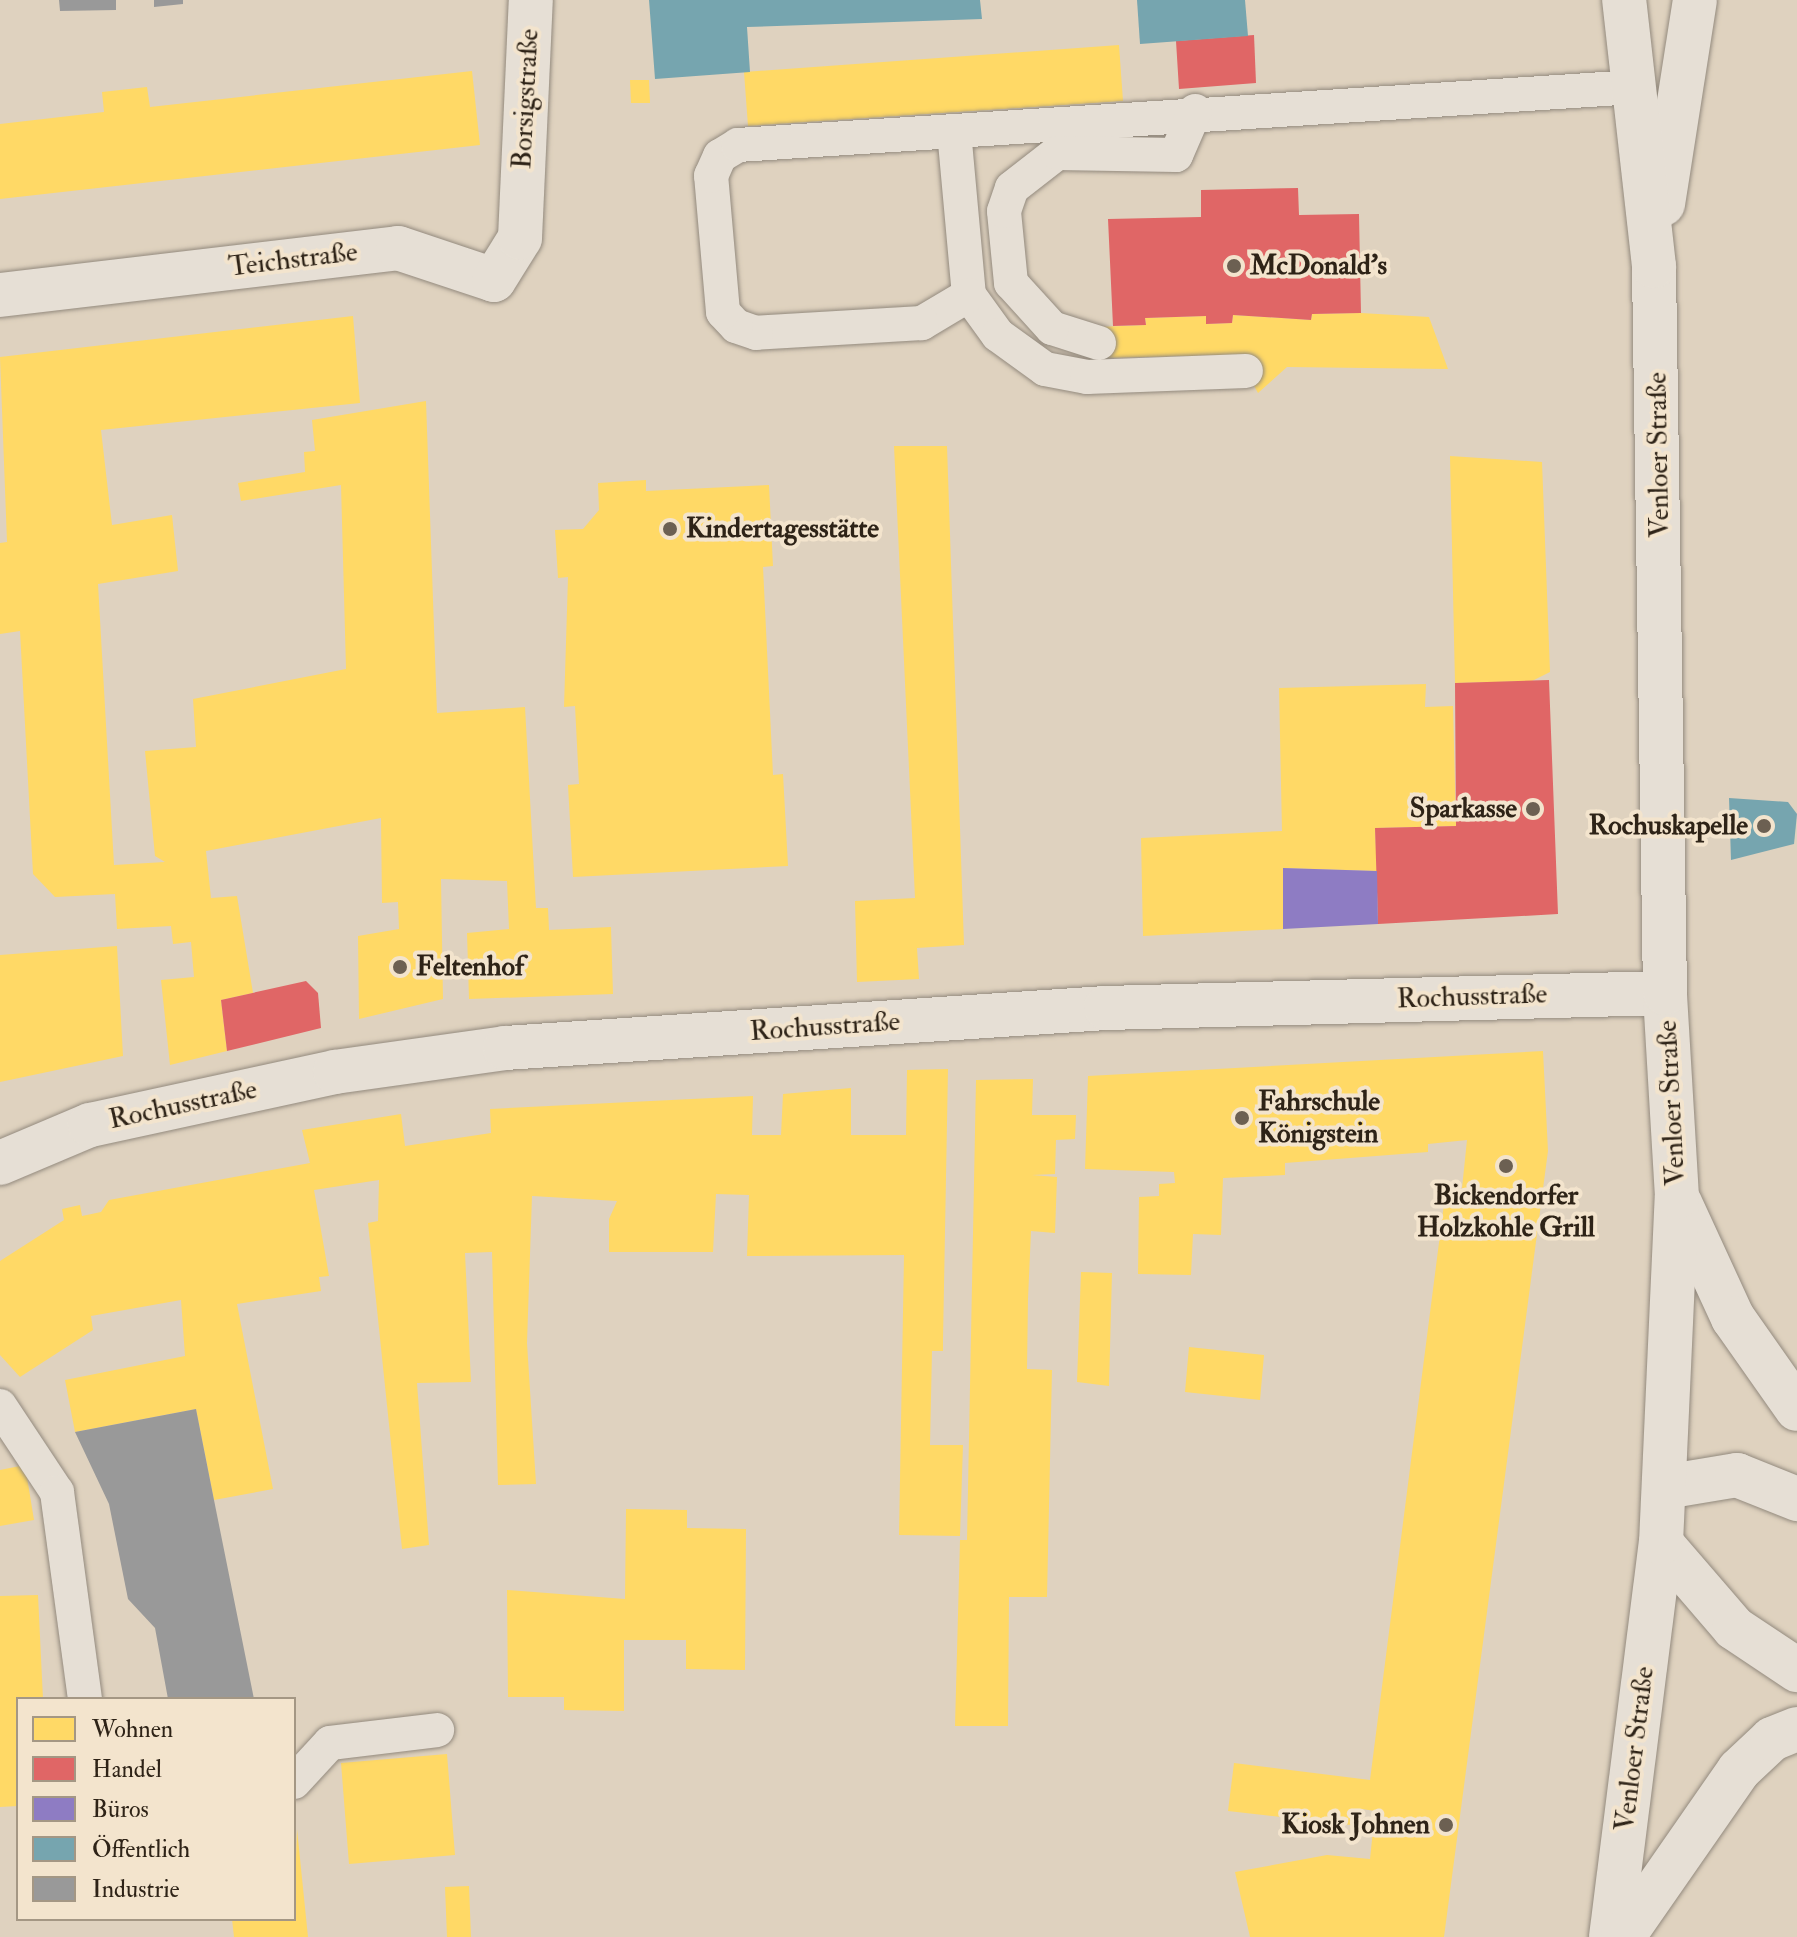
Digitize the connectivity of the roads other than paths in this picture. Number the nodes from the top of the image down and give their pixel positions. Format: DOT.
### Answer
graph roads {
  1 [pos="531,0"];
  2 [pos="1624,0"];
  3 [pos="1695,0"];
  4 [pos="1636,87"];
  5 [pos="1195,111"];
  6 [pos="954,131"];
  7 [pos="522,198"];
  8 [pos="1654,266"];
  9 [pos="0,295"];
  10 [pos="969,295"];
  11 [pos="1099,343"];
  12 [pos="1246,371"];
  13 [pos="1665,993"];
  14 [pos="0,1163"];
  15 [pos="1677,1197"];
  16 [pos="0,1406"];
  17 [pos="1797,1409"];
  18 [pos="1665,1487"];
  19 [pos="1797,1499"];
  20 [pos="1661,1543"];
  21 [pos="1797,1670"];
  22 [pos="85,1697"];
  23 [pos="1797,1729"];
  24 [pos="437,1730"];
  25 [pos="296,1780"];
  26 [pos="1611,1937"];
  27 [pos="1623,1937"];
  1 -- 7 [label="street, Borsigstraße"];
  2 -- 4 [label="street, Venloer Straße"];
  3 -- 8 [label="street, Venloer Straße"];
  4 -- 5 [label="lane"];
  4 -- 8 [label="street, Venloer Straße"];
  5 -- 6 [label="lane"];
  5 -- 11 [label="lane"];
  6 -- 10 [label="lane"];
  6 -- 10 [label="lane"];
  7 -- 9 [label="street, Teichstraße"];
  8 -- 13 [label="street, Venloer Straße"];
  10 -- 12 [label="lane"];
  13 -- 14 [label="street, Rochusstraße"];
  13 -- 15 [label="street, Venloer Straße"];
  15 -- 17 [label="street"];
  15 -- 18 [label="street, Venloer Straße"];
  16 -- 22 [label="lane"];
  18 -- 19 [label="street"];
  18 -- 20 [label="street, Venloer Straße"];
  20 -- 21 [label="street"];
  20 -- 26 [label="street, Venloer Straße"];
  23 -- 27 [label="street"];
  24 -- 25 [label="lane"];
}
